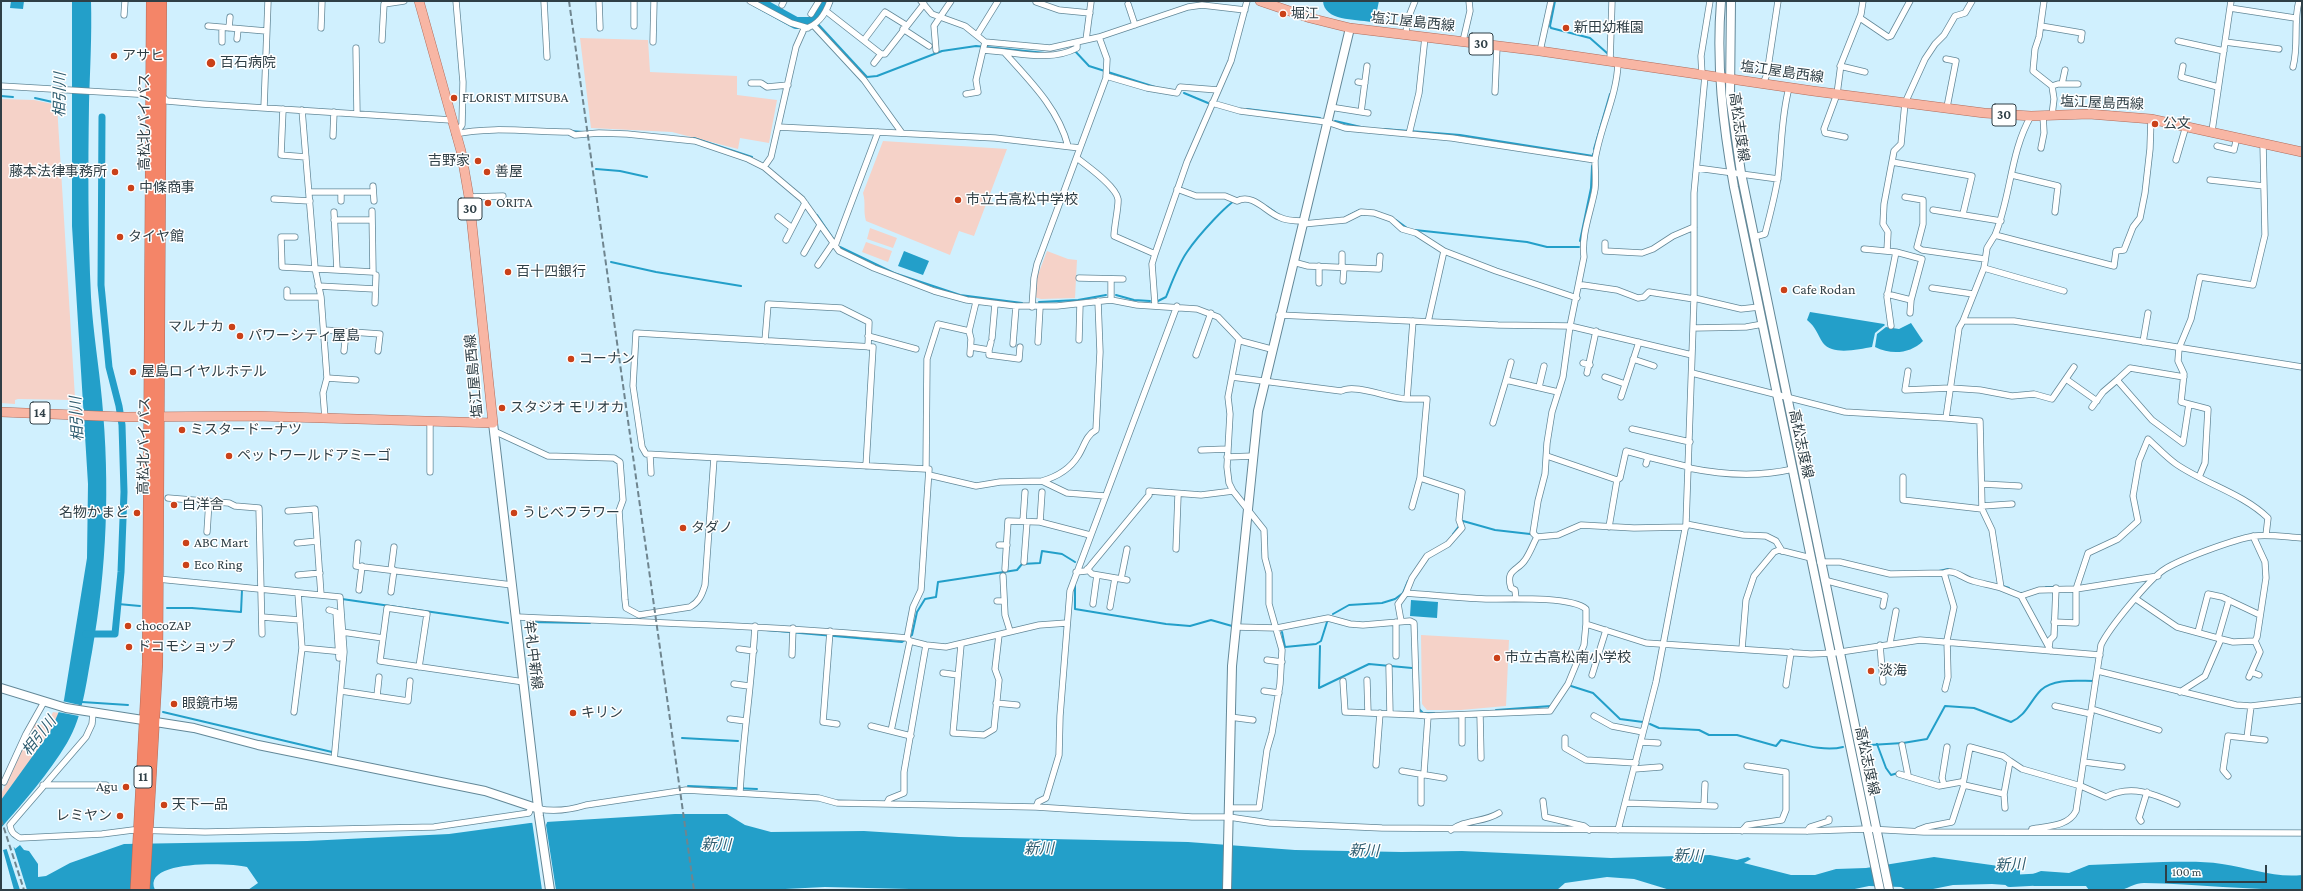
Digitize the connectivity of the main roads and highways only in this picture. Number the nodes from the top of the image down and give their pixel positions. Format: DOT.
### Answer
graph roads {
  1 [pos="152,1"];
  2 [pos="161,1"];
  3 [pos="419,1"];
  4 [pos="1260,1"];
  5 [pos="1721,1"];
  6 [pos="1731,1"];
  7 [pos="1350,28"];
  8 [pos="1720,78"];
  9 [pos="1730,79"];
  10 [pos="156,95"];
  11 [pos="2302,152"];
  12 [pos="1,412"];
  13 [pos="154,416"];
  14 [pos="493,427"];
  15 [pos="1835,653"];
  16 [pos="1,688"];
  17 [pos="151,721"];
  18 [pos="536,811"];
  19 [pos="144,832"];
  20 [pos="1872,833"];
  21 [pos="136,890"];
  22 [pos="144,890"];
  23 [pos="550,890"];
  24 [pos="1227,890"];
  25 [pos="1880,890"];
  26 [pos="1889,890"];
  1 -- 10 [label="highway, 高松北バイパス / 11"];
  2 -- 10 [label="highway, 高松北バイパス / 11"];
  3 -- 14 [label="main road, 塩江屋島西線 / 30"];
  4 -- 7 [label="main road, 塩江屋島西線 / 30"];
  5 -- 8 [label="main road, 高松志度線"];
  6 -- 9 [label="main road, 高松志度線"];
  7 -- 8 [label="main road, 塩江屋島西線 / 30"];
  7 -- 24 [label="main road"];
  8 -- 9 [label="main road, 塩江屋島西線 / 30"];
  8 -- 15 [label="main road, 高松志度線"];
  9 -- 11 [label="main road, 塩江屋島西線 / 30"];
  9 -- 15 [label="main road, 高松志度線"];
  10 -- 13 [label="highway, 高松北バイパス / 11"];
  12 -- 13 [label="main road, 14"];
  13 -- 14 [label="main road, 塩江屋島西線"];
  13 -- 17 [label="highway, 高松北バイパス / 11"];
  13 -- 17 [label="highway, 高松北バイパス / 11"];
  14 -- 18 [label="main road, 牟礼中新線"];
  15 -- 20 [label="main road, 高松志度線"];
  16 -- 17 [label="main road"];
  17 -- 18 [label="main road"];
  17 -- 19 [label="highway, 高松北バイパス / 11"];
  18 -- 23 [label="main road, 牟礼中新線"];
  19 -- 21 [label="highway, 高松北バイパス / 11"];
  19 -- 22 [label="highway, 高松北バイパス / 11"];
  20 -- 25 [label="main road, 高松志度線"];
  20 -- 26 [label="main road, 高松志度線"];
}
